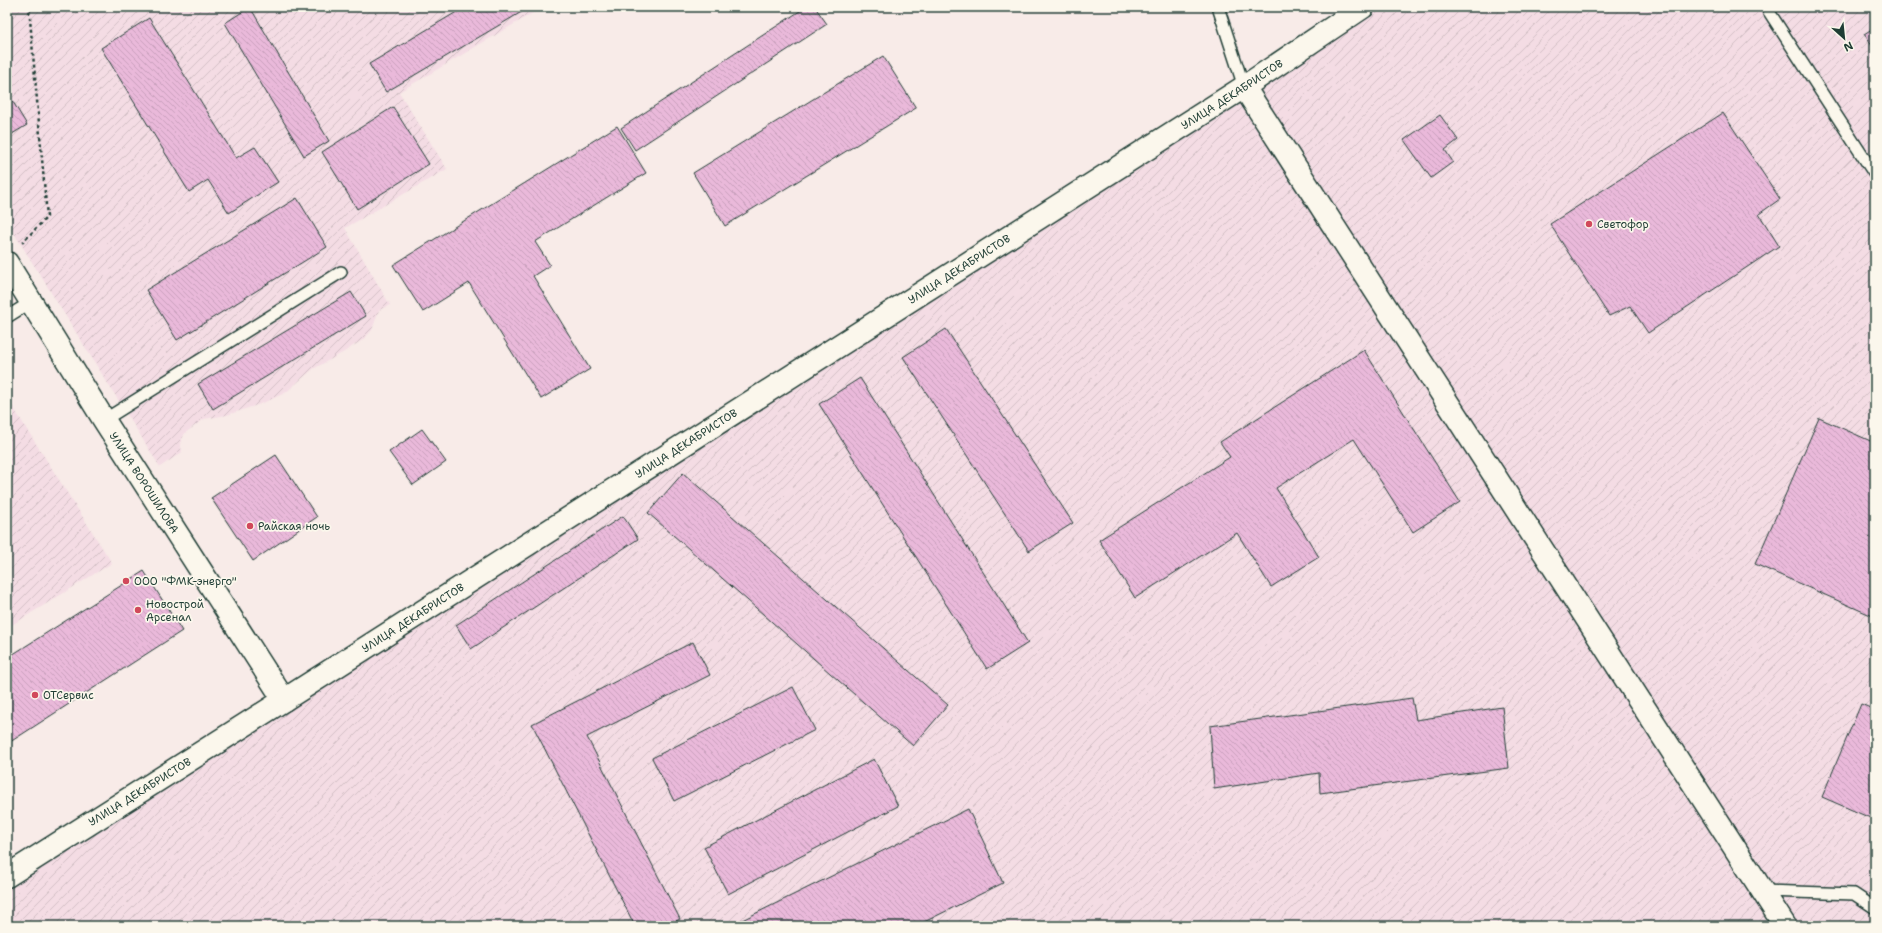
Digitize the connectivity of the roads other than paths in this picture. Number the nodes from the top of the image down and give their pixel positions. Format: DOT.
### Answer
graph roads {
  1 [pos="1218,7"];
  2 [pos="1363,7"];
  3 [pos="1766,7"];
  4 [pos="1244,87"];
  5 [pos="1875,175"];
  6 [pos="12,255"];
  7 [pos="341,272"];
  8 [pos="31,302"];
  9 [pos="7,317"];
  10 [pos="104,420"];
  11 [pos="284,700"];
  12 [pos="7,876"];
  13 [pos="1762,891"];
  14 [pos="1875,908"];
  15 [pos="1785,926"];
  1 -- 4 [label="lane"];
  2 -- 4 [label="street, УЛИЦА ДЕКАБРИСТОВ"];
  3 -- 5 [label="lane"];
  4 -- 11 [label="street, УЛИЦА ДЕКАБРИСТОВ"];
  4 -- 13 [label="street"];
  6 -- 8 [label="street, УЛИЦА ВОРОШИЛОВА"];
  7 -- 10 [label="lane"];
  8 -- 9 [label="lane"];
  8 -- 10 [label="street, УЛИЦА ВОРОШИЛОВА"];
  10 -- 11 [label="street, УЛИЦА ВОРОШИЛОВА"];
  11 -- 12 [label="street, УЛИЦА ДЕКАБРИСТОВ"];
  13 -- 14 [label="lane"];
  13 -- 15 [label="street"];
}
